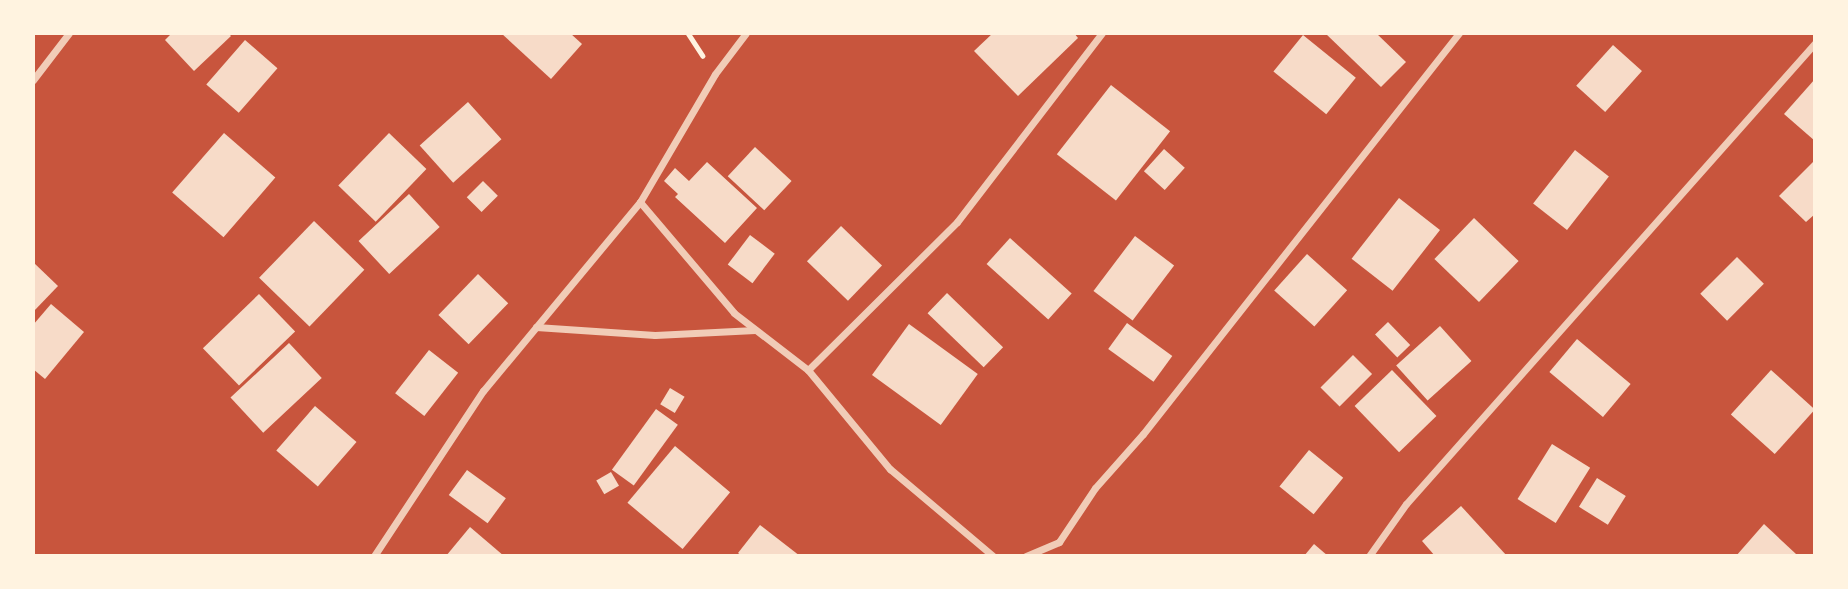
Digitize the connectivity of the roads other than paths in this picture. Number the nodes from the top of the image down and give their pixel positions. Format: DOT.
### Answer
graph roads {
  1 [pos="69,33"];
  2 [pos="746,33"];
  3 [pos="1102,33"];
  4 [pos="1459,33"];
  5 [pos="1815,43"];
  6 [pos="33,80"];
  7 [pos="640,202"];
  8 [pos="536,327"];
  9 [pos="756,330"];
  10 [pos="808,370"];
  11 [pos="374,556"];
  12 [pos="993,556"];
  13 [pos="1026,556"];
  14 [pos="1369,556"];
  1 -- 6 [label="street"];
  2 -- 7 [label="street"];
  3 -- 10 [label="street"];
  4 -- 13 [label="street"];
  5 -- 14 [label="street"];
  7 -- 8 [label="street"];
  7 -- 9 [label="street"];
  8 -- 9 [label="street"];
  8 -- 11 [label="street"];
  9 -- 10 [label="street"];
  10 -- 12 [label="street"];
}
